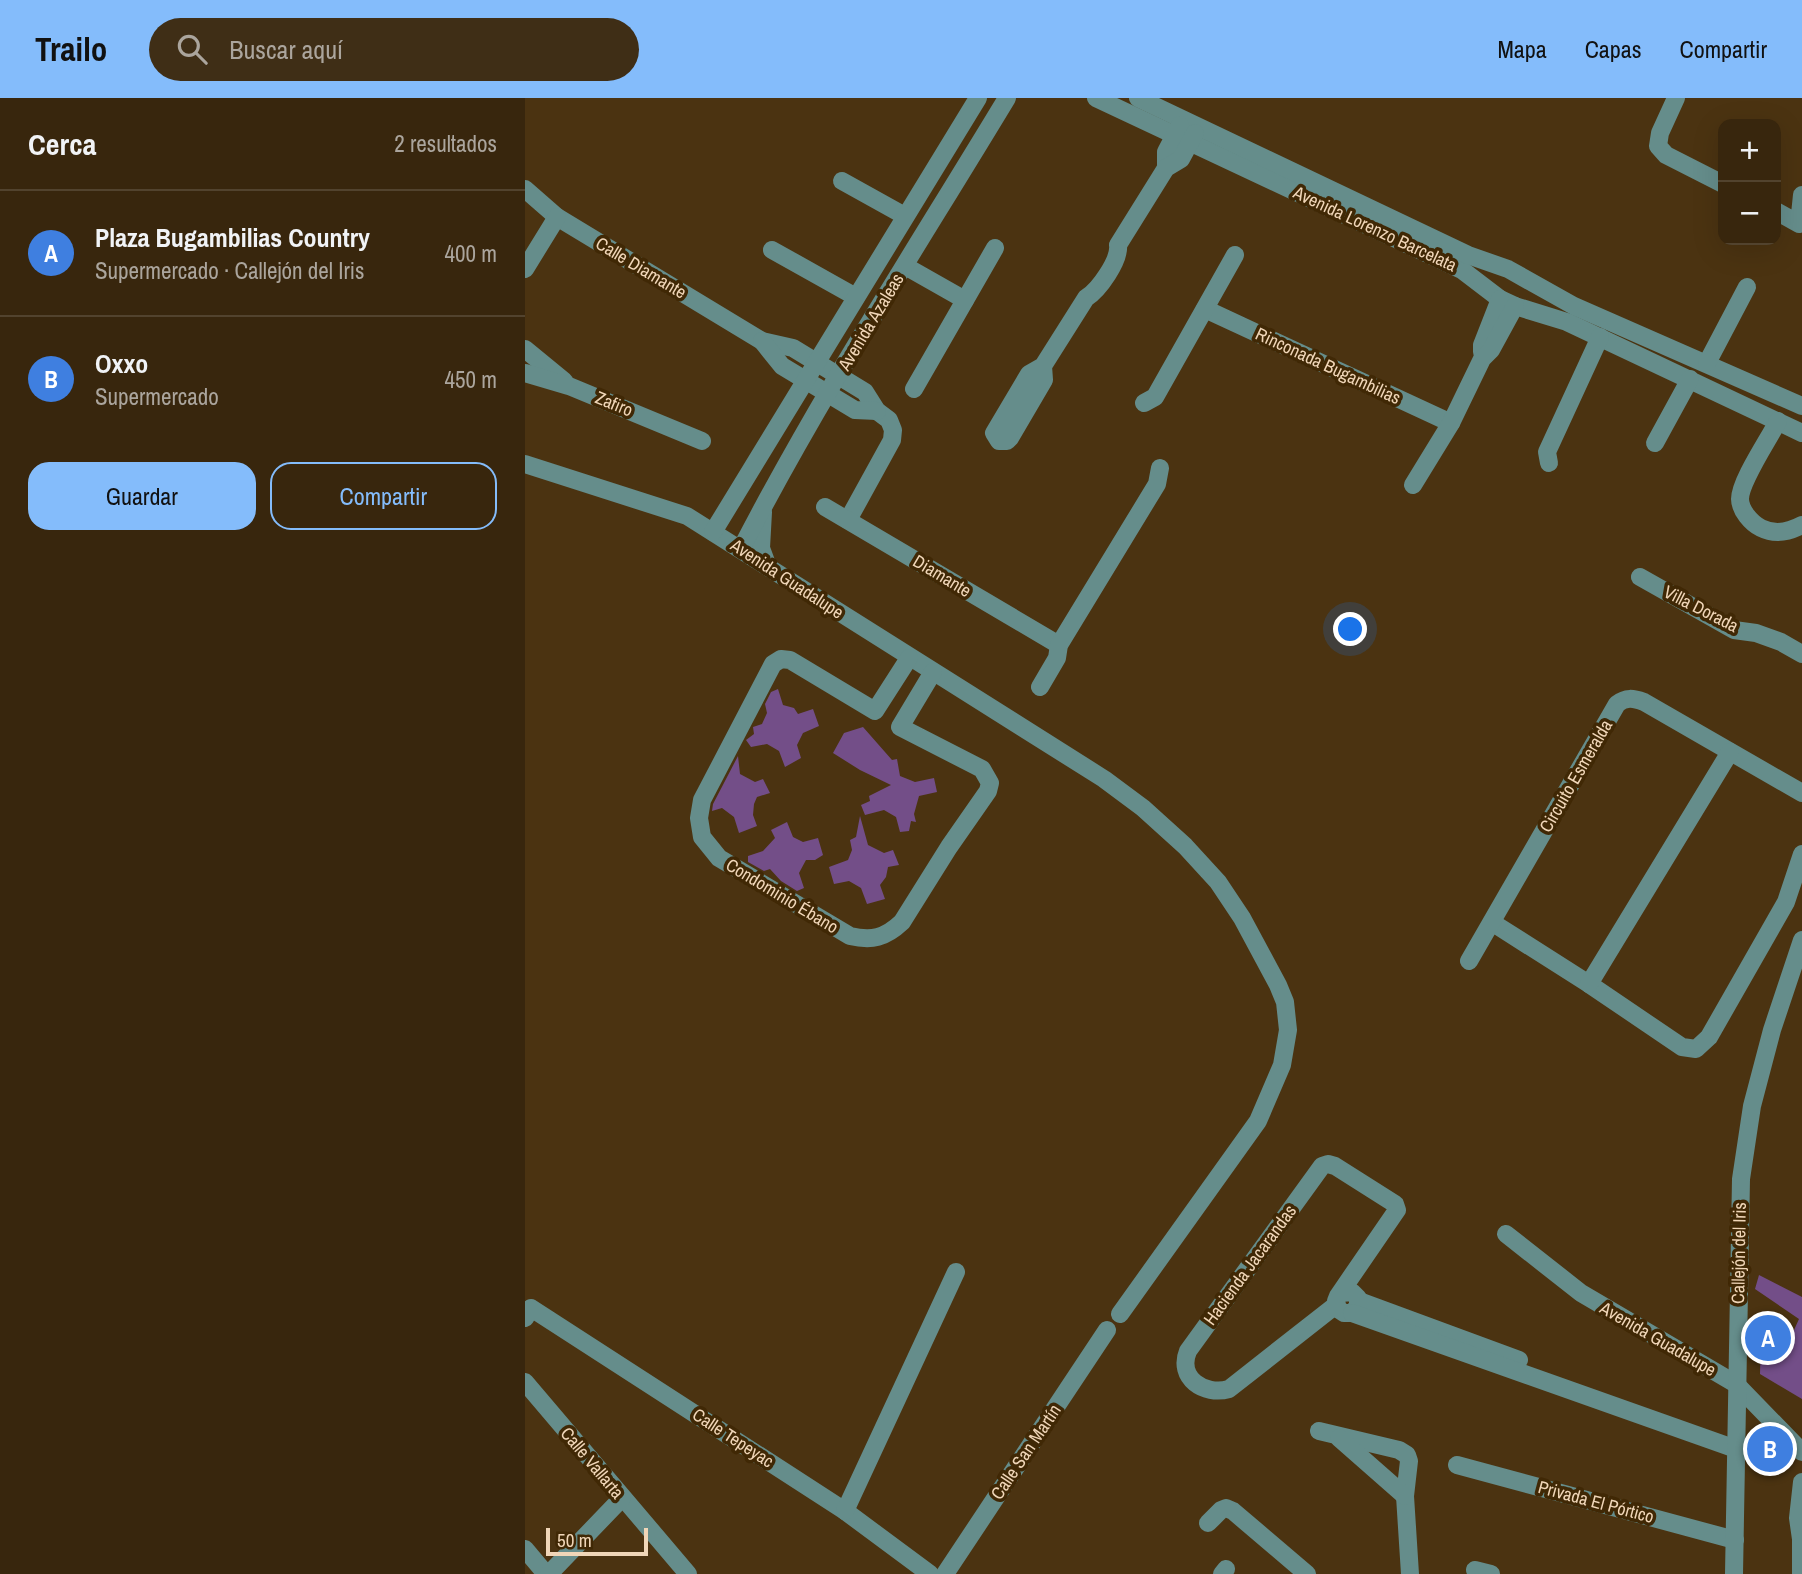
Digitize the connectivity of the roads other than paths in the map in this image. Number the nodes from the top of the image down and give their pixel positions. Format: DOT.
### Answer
graph roads {
  1 [pos="978,98"];
  2 [pos="1007,98"];
  3 [pos="1096,98"];
  4 [pos="1138,98"];
  5 [pos="1676,98"];
  6 [pos="1187,130"];
  7 [pos="842,181"];
  8 [pos="1719,182"];
  9 [pos="525,189"];
  10 [pos="1802,194"];
  11 [pos="1781,214"];
  12 [pos="905,216"];
  13 [pos="557,217"];
  14 [pos="1801,226"];
  15 [pos="995,248"];
  16 [pos="772,250"];
  17 [pos="1235,255"];
  18 [pos="1465,263"];
  19 [pos="905,266"];
  20 [pos="525,269"];
  21 [pos="1747,287"];
  22 [pos="859,291"];
  23 [pos="886,298"];
  24 [pos="965,300"];
  25 [pos="1508,303"];
  26 [pos="1205,309"];
  27 [pos="1570,314"];
  28 [pos="1600,337"];
  29 [pos="762,341"];
  30 [pos="525,349"];
  31 [pos="815,362"];
  32 [pos="1707,363"];
  33 [pos="1043,366"];
  34 [pos="525,373"];
  35 [pos="839,376"];
  36 [pos="1690,379"];
  37 [pos="804,380"];
  38 [pos="569,386"];
  39 [pos="1802,386"];
  40 [pos="913,389"];
  41 [pos="828,394"];
  42 [pos="1144,403"];
  43 [pos="1798,404"];
  44 [pos="877,411"];
  45 [pos="1778,421"];
  46 [pos="1451,423"];
  47 [pos="1802,433"];
  48 [pos="702,441"];
  49 [pos="1655,443"];
  50 [pos="754,463"];
  51 [pos="1549,463"];
  52 [pos="525,464"];
  53 [pos="1160,468"];
  54 [pos="779,478"];
  55 [pos="1413,485"];
  56 [pos="728,505"];
  57 [pos="764,505"];
  58 [pos="825,507"];
  59 [pos="687,516"];
  60 [pos="848,520"];
  61 [pos="1802,525"];
  62 [pos="713,532"];
  63 [pos="741,549"];
  64 [pos="768,567"];
  65 [pos="1640,577"];
  66 [pos="1059,645"];
  67 [pos="1802,654"];
  68 [pos="909,658"];
  69 [pos="933,672"];
  70 [pos="1040,687"];
  71 [pos="1730,752"];
  72 [pos="1802,793"];
  73 [pos="1802,854"];
  74 [pos="1493,923"];
  75 [pos="1802,940"];
  76 [pos="1469,961"];
  77 [pos="1589,984"];
  78 [pos="1506,1234"];
  79 [pos="956,1272"];
  80 [pos="1347,1303"];
  81 [pos="528,1313"];
  82 [pos="1119,1314"];
  83 [pos="1107,1330"];
  84 [pos="525,1382"];
  85 [pos="1736,1384"];
  86 [pos="1319,1432"];
  87 [pos="1338,1437"];
  88 [pos="1736,1444"];
  89 [pos="1802,1452"];
  90 [pos="1457,1465"];
  91 [pos="1802,1482"];
  92 [pos="1405,1496"];
  93 [pos="622,1498"];
  94 [pos="845,1511"];
  95 [pos="1207,1523"];
  96 [pos="1801,1538"];
  97 [pos="1735,1540"];
  98 [pos="525,1549"];
  99 [pos="555,1572"];
  100 [pos="688,1574"];
  101 [pos="930,1574"];
  102 [pos="946,1574"];
  103 [pos="1307,1574"];
  104 [pos="1410,1574"];
  105 [pos="1734,1574"];
  106 [pos="1801,1574"];
  1 -- 12 [label="street, Avenida Azaleas"];
  2 -- 19 [label="street, Avenida Azaleas"];
  3 -- 6 [label="street, Avenida Lorenzo Barcelata"];
  4 -- 6 [label="street, Avenida Lorenzo Barcelata"];
  5 -- 8 [label="street"];
  6 -- 18 [label="street, Avenida Lorenzo Barcelata"];
  6 -- 33 [label="street"];
  7 -- 12 [label="street"];
  9 -- 13 [label="street, Calle Diamante"];
  10 -- 14 [label="street"];
  11 -- 14 [label="street"];
  12 -- 22 [label="street, Avenida Azaleas"];
  13 -- 20 [label="street"];
  13 -- 29 [label="street, Calle Diamante"];
  15 -- 24 [label="street"];
  16 -- 22 [label="street"];
  17 -- 26 [label="street"];
  18 -- 25 [label="street, Avenida Lorenzo Barcelata"];
  18 -- 27 [label="street, Avenida Lorenzo Barcelata"];
  19 -- 23 [label="street, Avenida Azaleas"];
  19 -- 24 [label="street"];
  21 -- 32 [label="street"];
  22 -- 23 [label="street"];
  22 -- 31 [label="street, Avenida Azaleas"];
  23 -- 35 [label="street, Avenida Azaleas"];
  24 -- 40 [label="street"];
  25 -- 27 [label="street, Avenida Lorenzo Barcelata"];
  25 -- 46 [label="street"];
  26 -- 42 [label="street"];
  26 -- 46 [label="street, Rinconada Bugambilias"];
  27 -- 28 [label="street, Avenida Lorenzo Barcelata"];
  27 -- 32 [label="street, Avenida Lorenzo Barcelata"];
  28 -- 36 [label="street, Avenida Lorenzo Barcelata"];
  28 -- 51 [label="street"];
  29 -- 31 [label="street, Calle Diamante"];
  29 -- 37 [label="street, Calle Diamante"];
  30 -- 38 [label="street"];
  31 -- 35 [label="street, Calle Diamante"];
  31 -- 37 [label="street, Avenida Azaleas"];
  32 -- 43 [label="street, Avenida Lorenzo Barcelata"];
  34 -- 38 [label="street, Zafiro"];
  35 -- 41 [label="street, Avenida Azaleas"];
  35 -- 44 [label="street, Calle Diamante"];
  36 -- 45 [label="street, Avenida Lorenzo Barcelata"];
  36 -- 49 [label="street"];
  37 -- 41 [label="street, Calle Diamante"];
  37 -- 50 [label="street, Avenida Azaleas"];
  38 -- 48 [label="street, Zafiro"];
  39 -- 43 [label="street"];
  41 -- 44 [label="street, Calle Diamante"];
  41 -- 54 [label="street, Avenida Azaleas"];
  44 -- 60 [label="street, Calle Diamante"];
  45 -- 47 [label="street, Avenida Lorenzo Barcelata"];
  45 -- 61 [label="street"];
  46 -- 55 [label="street"];
  50 -- 54 [label="street"];
  50 -- 56 [label="street, Avenida Azaleas"];
  52 -- 59 [label="street, Avenida Guadalupe"];
  53 -- 66 [label="street"];
  54 -- 57 [label="street, Avenida Azaleas"];
  56 -- 59 [label="street"];
  56 -- 62 [label="street, Avenida Azaleas"];
  57 -- 63 [label="street, Avenida Azaleas"];
  57 -- 64 [label="street"];
  58 -- 60 [label="street, Diamante"];
  59 -- 62 [label="street, Avenida Guadalupe"];
  60 -- 66 [label="street, Diamante"];
  62 -- 63 [label="street, Avenida Guadalupe"];
  63 -- 64 [label="street, Avenida Guadalupe"];
  64 -- 68 [label="street, Avenida Guadalupe"];
  65 -- 67 [label="street, Villa Dorada"];
  66 -- 70 [label="street"];
  68 -- 69 [label="street, Avenida Guadalupe"];
  68 -- 69 [label="street, Condominio Ébano"];
  69 -- 82 [label="street, Avenida Guadalupe"];
  71 -- 72 [label="street, Circuito Esmeralda"];
  71 -- 74 [label="street, Circuito Esmeralda"];
  71 -- 77 [label="street"];
  73 -- 77 [label="street"];
  74 -- 76 [label="street, Circuito Esmeralda"];
  74 -- 77 [label="street"];
  75 -- 85 [label="street, Callejón del Iris"];
  78 -- 85 [label="street, Avenida Guadalupe"];
  79 -- 94 [label="street"];
  80 -- 80 [label="street, Hacienda Jacarandas"];
  80 -- 88 [label="street"];
  81 -- 94 [label="street, Calle Tepeyac"];
  83 -- 102 [label="street, Calle San Martín"];
  84 -- 93 [label="street, Calle Vallarta"];
  85 -- 88 [label="street, Callejón del Iris"];
  85 -- 89 [label="street, Avenida Guadalupe"];
  86 -- 87 [label="street"];
  87 -- 92 [label="street"];
  87 -- 92 [label="street"];
  88 -- 97 [label="street, Callejón del Iris"];
  90 -- 97 [label="street, Privada El Pórtico"];
  91 -- 96 [label="street"];
  92 -- 104 [label="street"];
  93 -- 99 [label="street"];
  93 -- 100 [label="street, Calle Vallarta"];
  94 -- 101 [label="street, Calle Tepeyac"];
  95 -- 103 [label="street"];
  96 -- 106 [label="street"];
  97 -- 105 [label="street, Callejón del Iris"];
  98 -- 99 [label="street"];
}
